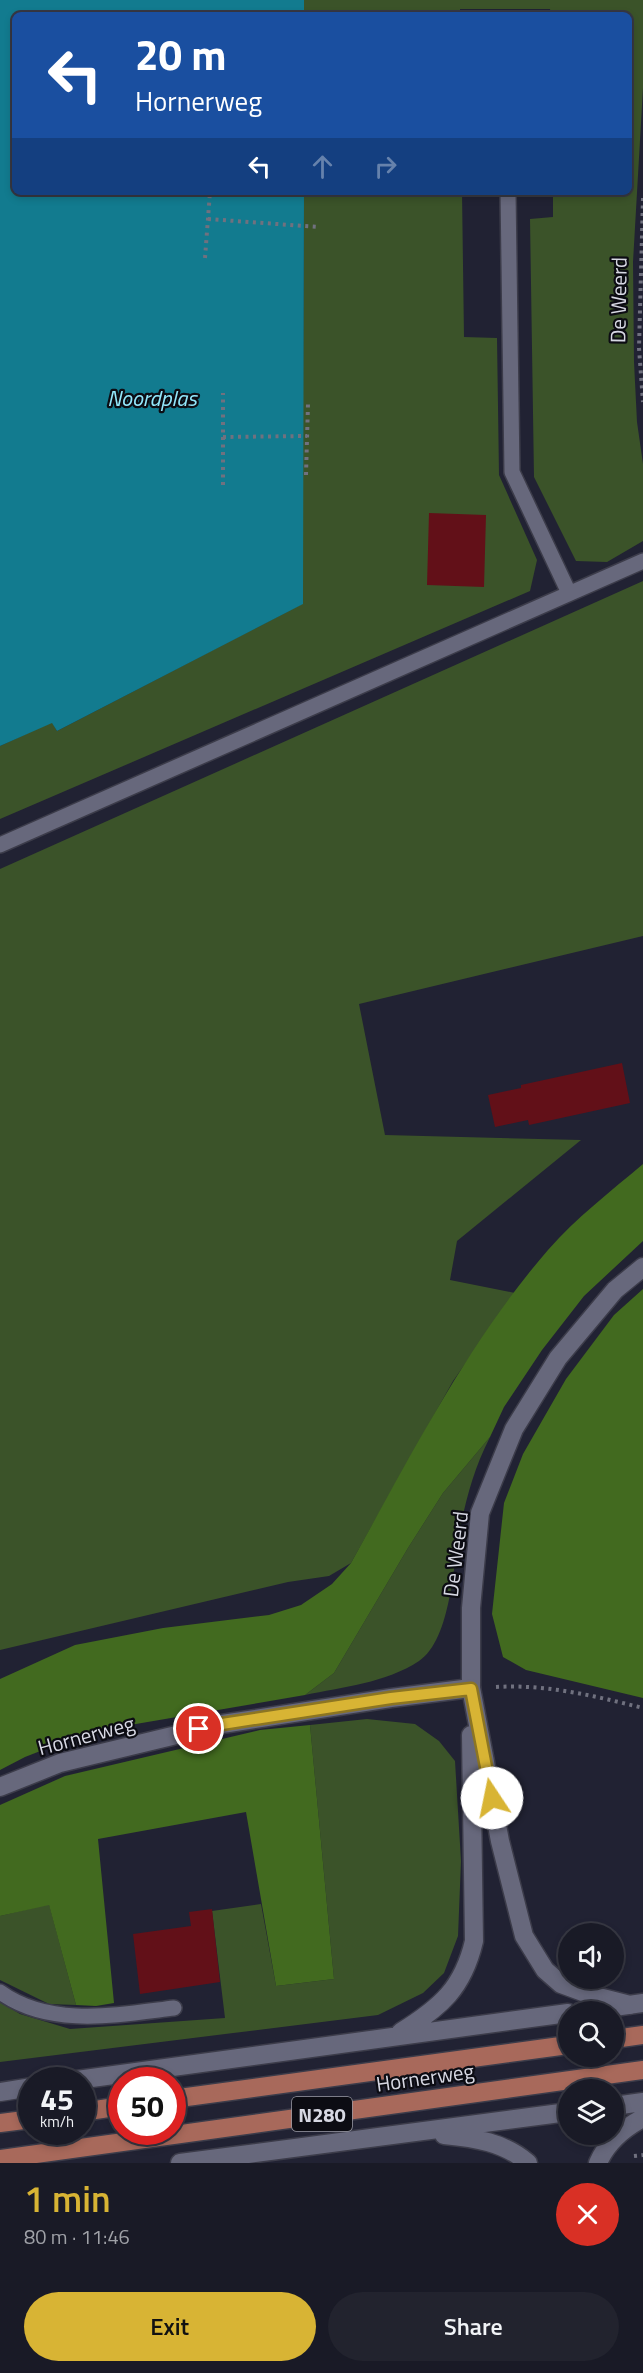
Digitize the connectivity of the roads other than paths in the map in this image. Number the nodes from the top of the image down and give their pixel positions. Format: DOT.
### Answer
graph roads {
  1 [pos="508,195"];
  2 [pos="643,561"];
  3 [pos="570,593"];
  4 [pos="0,845"];
  5 [pos="643,1267"];
  6 [pos="471,1689"];
  7 [pos="0,1787"];
  8 [pos="0,1992"];
  9 [pos="637,2004"];
  10 [pos="174,2008"];
  11 [pos="558,2014"];
  12 [pos="396,2035"];
  13 [pos="643,2035"];
  14 [pos="624,2038"];
  15 [pos="558,2046"];
  16 [pos="643,2070"];
  17 [pos="96,2077"];
  18 [pos="18,2089"];
  19 [pos="0,2092"];
  20 [pos="186,2097"];
  21 [pos="643,2102"];
  22 [pos="624,2105"];
  23 [pos="558,2113"];
  24 [pos="643,2118"];
  25 [pos="18,2121"];
  26 [pos="0,2123"];
  27 [pos="412,2133"];
  28 [pos="0,2159"];
  29 [pos="180,2163"];
  30 [pos="528,2163"];
  31 [pos="598,2163"];
  1 -- 3 [label="lane"];
  2 -- 3 [label="lane"];
  3 -- 4 [label="lane"];
  5 -- 6 [label="main road, De Weerd"];
  6 -- 7 [label="main road, Hornerweg"];
  6 -- 9 [label="main road"];
  6 -- 12 [label="main road"];
  8 -- 10 [label="lane"];
  11 -- 12 [label="main road"];
  12 -- 17 [label="main road"];
  13 -- 14 [label="main road"];
  15 -- 20 [label="main road, Hornerweg / N280"];
  16 -- 28 [label="main road, Hornerweg / N280"];
  18 -- 19 [label="main road"];
  21 -- 22 [label="main road"];
  23 -- 27 [label="main road, N280"];
  24 -- 31 [label="main road"];
  25 -- 26 [label="main road"];
  27 -- 29 [label="main road, N280"];
  27 -- 30 [label="main road"];
}
